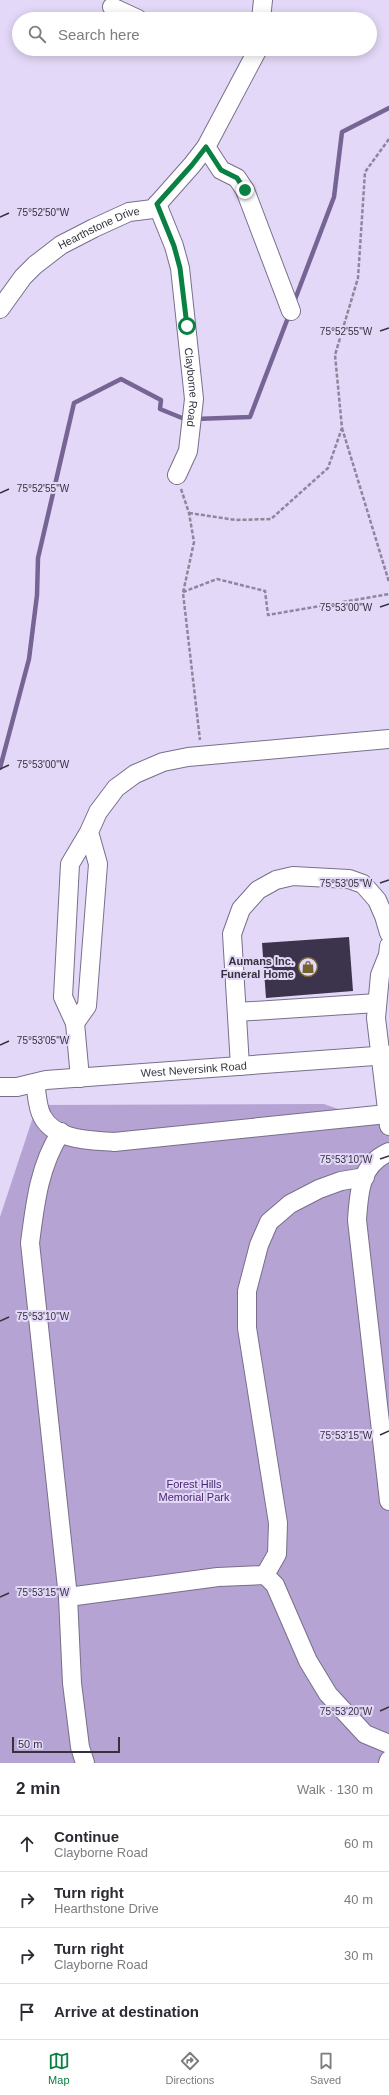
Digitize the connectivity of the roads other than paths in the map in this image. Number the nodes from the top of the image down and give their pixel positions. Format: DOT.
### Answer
graph roads {
  1 [pos="263,0"];
  2 [pos="112,7"];
  3 [pos="123,12"];
  4 [pos="262,12"];
  5 [pos="251,56"];
  6 [pos="206,147"];
  7 [pos="157,204"];
  8 [pos="0,309"];
  9 [pos="291,311"];
  10 [pos="177,475"];
  11 [pos="389,739"];
  12 [pos="89,832"];
  13 [pos="389,933"];
  14 [pos="389,946"];
  15 [pos="377,1003"];
  16 [pos="237,1012"];
  17 [pos="75,1023"];
  18 [pos="384,1055"];
  19 [pos="240,1066"];
  20 [pos="80,1078"];
  21 [pos="35,1083"];
  22 [pos="0,1087"];
  23 [pos="388,1120"];
  24 [pos="61,1132"];
  25 [pos="389,1152"];
  26 [pos="365,1177"];
  27 [pos="389,1501"];
  28 [pos="265,1575"];
  29 [pos="68,1597"];
  30 [pos="389,1744"];
  31 [pos="389,1760"];
  32 [pos="85,1763"];
  33 [pos="388,1763"];
  1 -- 4 [label="street"];
  2 -- 3 [label="street"];
  5 -- 6 [label="street, Hearthstone Drive"];
  6 -- 7 [label="street, Hearthstone Drive"];
  6 -- 9 [label="street"];
  7 -- 8 [label="street, Hearthstone Drive"];
  7 -- 10 [label="street, Clayborne Road"];
  11 -- 12 [label="street"];
  12 -- 17 [label="street"];
  12 -- 17 [label="street"];
  13 -- 16 [label="street"];
  14 -- 15 [label="street"];
  15 -- 16 [label="street"];
  15 -- 18 [label="street"];
  16 -- 19 [label="street"];
  17 -- 20 [label="street"];
  18 -- 19 [label="street, West Neversink Road"];
  18 -- 23 [label="street"];
  19 -- 20 [label="street, West Neversink Road"];
  20 -- 21 [label="street, West Neversink Road"];
  21 -- 22 [label="street, West Neversink Road"];
  21 -- 24 [label="street"];
  23 -- 24 [label="street"];
  24 -- 29 [label="street"];
  25 -- 26 [label="street"];
  26 -- 27 [label="street"];
  26 -- 28 [label="street"];
  28 -- 29 [label="street"];
  28 -- 30 [label="street"];
  29 -- 32 [label="street"];
  31 -- 33 [label="street"];
}
